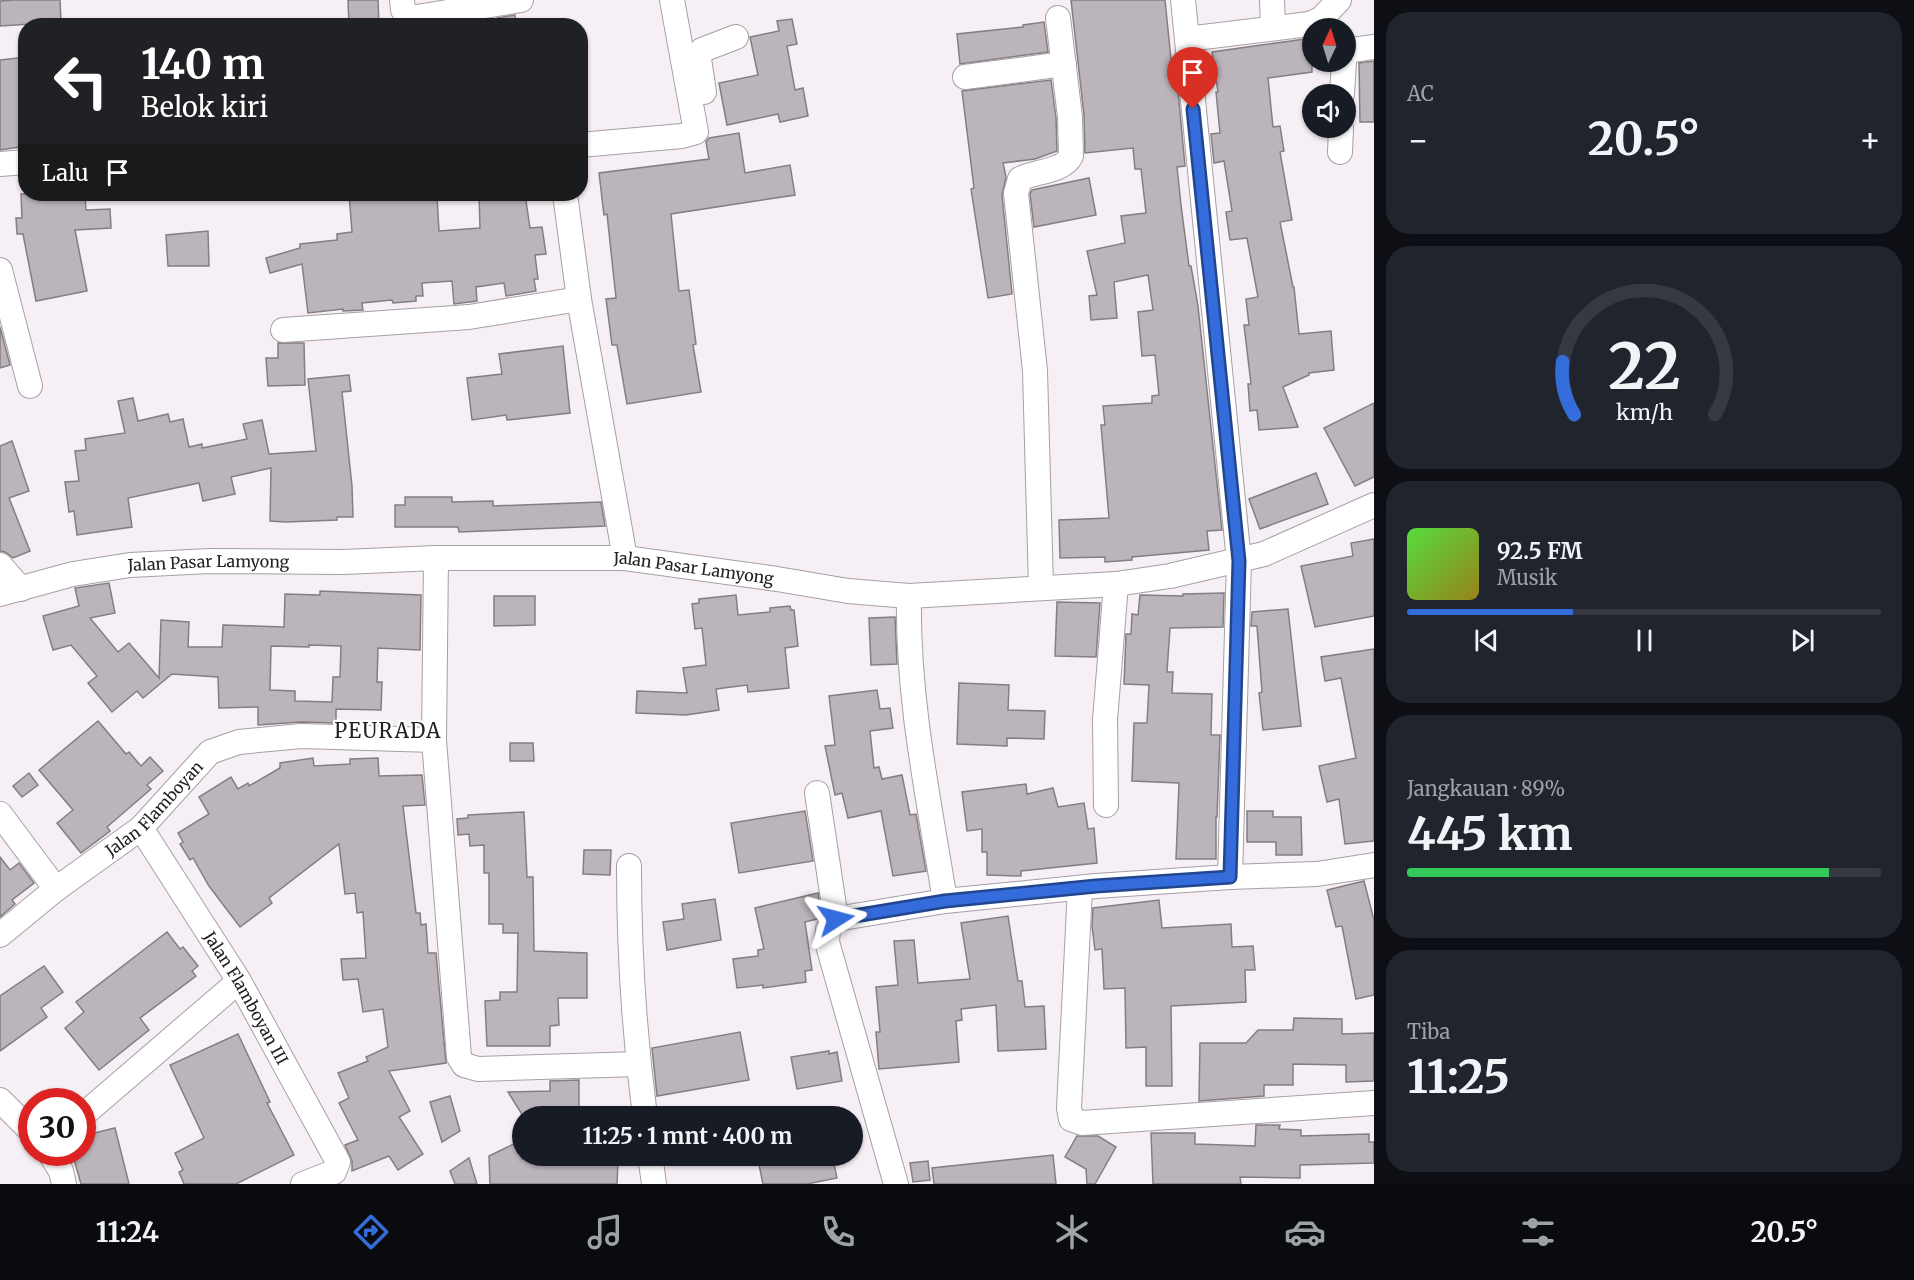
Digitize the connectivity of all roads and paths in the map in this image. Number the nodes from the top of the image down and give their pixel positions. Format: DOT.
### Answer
graph roads {
  1 [pos="402,0"];
  2 [pos="521,0"];
  3 [pos="672,0"];
  4 [pos="1183,0"];
  5 [pos="1272,0"];
  6 [pos="1339,0"];
  7 [pos="1058,18"];
  8 [pos="1273,28"];
  9 [pos="736,37"];
  10 [pos="1186,39"];
  11 [pos="1374,47"];
  12 [pos="1356,49"];
  13 [pos="1064,64"];
  14 [pos="965,77"];
  15 [pos="696,132"];
  16 [pos="1341,138"];
  17 [pos="588,144"];
  18 [pos="1340,152"];
  19 [pos="18,163"];
  20 [pos="0,165"];
  21 [pos="566,201"];
  22 [pos="0,270"];
  23 [pos="579,299"];
  24 [pos="283,330"];
  25 [pos="30,386"];
  26 [pos="1374,506"];
  27 [pos="436,558"];
  28 [pos="625,558"];
  29 [pos="1239,561"];
  30 [pos="0,565"];
  31 [pos="1116,584"];
  32 [pos="1041,587"];
  33 [pos="10,592"];
  34 [pos="909,596"];
  35 [pos="434,740"];
  36 [pos="817,793"];
  37 [pos="1106,805"];
  38 [pos="0,814"];
  39 [pos="141,828"];
  40 [pos="1374,865"];
  41 [pos="629,866"];
  42 [pos="1230,877"];
  43 [pos="1080,888"];
  44 [pos="56,889"];
  45 [pos="945,901"];
  46 [pos="836,919"];
  47 [pos="0,935"];
  48 [pos="239,981"];
  49 [pos="638,1064"];
  50 [pos="0,1100"];
  51 [pos="1374,1103"];
  52 [pos="96,1104"];
  53 [pos="644,1106"];
  54 [pos="18,1118"];
  55 [pos="58,1166"];
  56 [pos="652,1166"];
  57 [pos="64,1184"];
  58 [pos="303,1184"];
  59 [pos="654,1184"];
  60 [pos="896,1184"];
  1 -- 2 [label="street"];
  3 -- 15 [label="street"];
  4 -- 10 [label="street"];
  5 -- 8 [label="street"];
  6 -- 8 [label="street"];
  7 -- 13 [label="street"];
  8 -- 10 [label="street"];
  9 -- 15 [label="street"];
  10 -- 29 [label="street"];
  11 -- 12 [label="street"];
  13 -- 14 [label="street"];
  13 -- 32 [label="street"];
  15 -- 17 [label="street"];
  16 -- 18 [label="street"];
  19 -- 20 [label="street"];
  21 -- 23 [label="street"];
  22 -- 25 [label="street"];
  23 -- 24 [label="street"];
  23 -- 28 [label="street"];
  26 -- 29 [label="street, Jalan Pasar Lamyong"];
  27 -- 28 [label="street, Jalan Pasar Lamyong"];
  27 -- 33 [label="street, Jalan Pasar Lamyong"];
  27 -- 35 [label="street"];
  28 -- 34 [label="street, Jalan Pasar Lamyong"];
  29 -- 31 [label="street, Jalan Pasar Lamyong"];
  29 -- 42 [label="street"];
  30 -- 33 [label="street"];
  31 -- 32 [label="street, Jalan Pasar Lamyong"];
  31 -- 37 [label="street"];
  32 -- 34 [label="street, Jalan Pasar Lamyong"];
  34 -- 45 [label="street"];
  35 -- 39 [label="street, Jalan Flamboyan"];
  35 -- 49 [label="street"];
  36 -- 46 [label="street"];
  38 -- 44 [label="street"];
  39 -- 44 [label="street, Jalan Flamboyan"];
  39 -- 48 [label="street, Jalan Flamboyan III"];
  40 -- 42 [label="street"];
  41 -- 49 [label="street"];
  42 -- 43 [label="street"];
  43 -- 45 [label="street"];
  43 -- 51 [label="street"];
  44 -- 47 [label="street, Jalan Flamboyan"];
  45 -- 46 [label="street"];
  46 -- 60 [label="street"];
  48 -- 52 [label="street"];
  48 -- 58 [label="street, Jalan Flamboyan III"];
  49 -- 53 [label="street"];
  50 -- 54 [label="street"];
  55 -- 57 [label="street"];
  56 -- 59 [label="street"];
}
